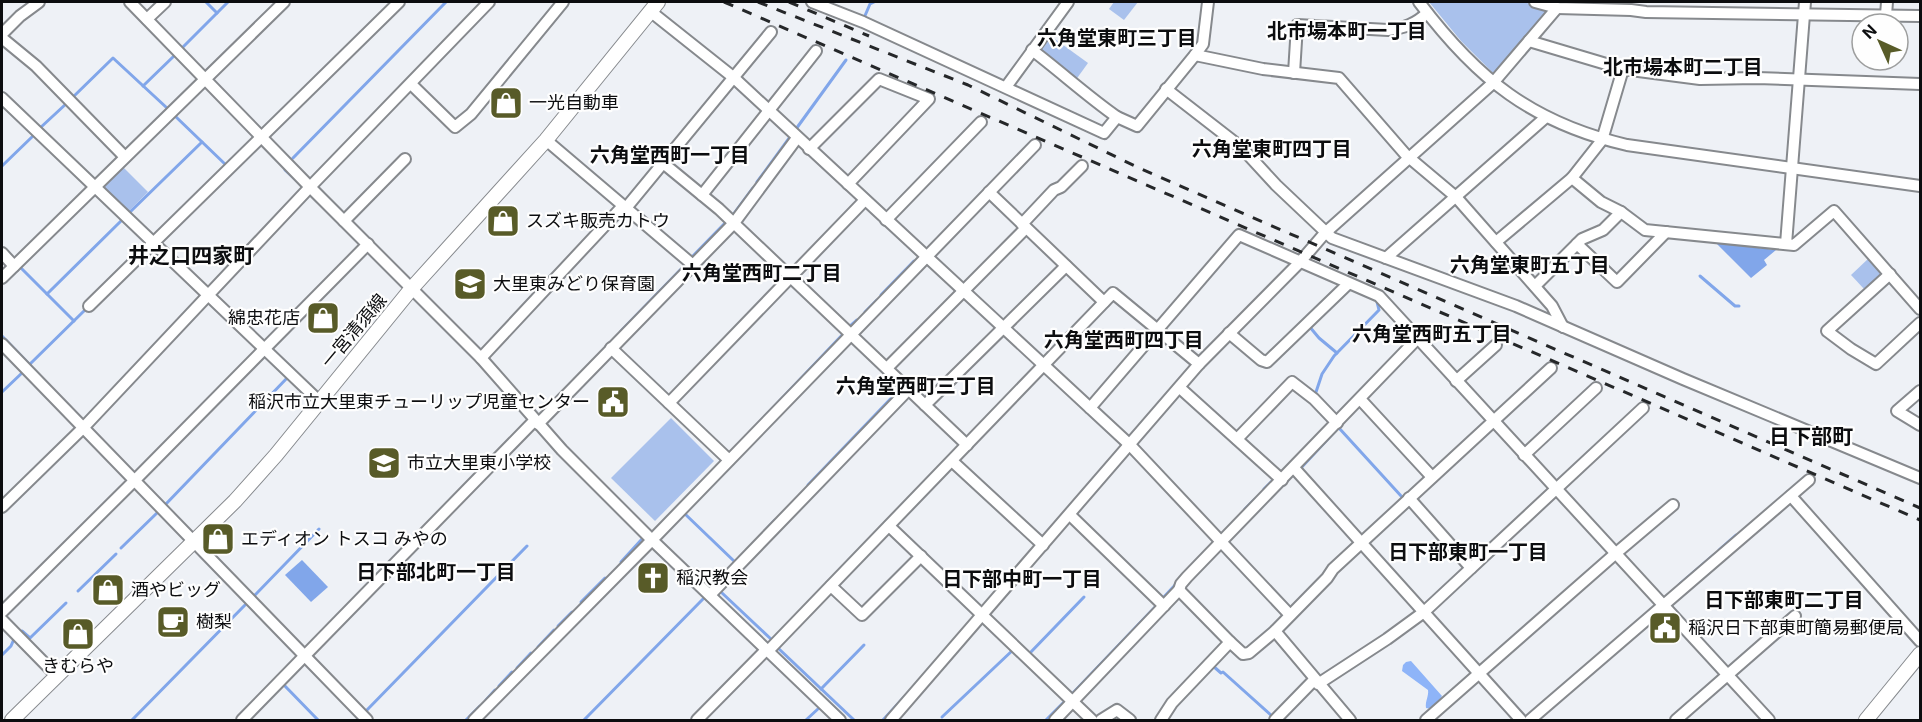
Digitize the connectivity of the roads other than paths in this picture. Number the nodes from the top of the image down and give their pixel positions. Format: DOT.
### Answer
graph roads {
  1 [pos="39,2"];
  2 [pos="130,2"];
  3 [pos="165,2"];
  4 [pos="284,2"];
  5 [pos="399,2"];
  6 [pos="489,2"];
  7 [pos="563,2"];
  8 [pos="812,2"];
  9 [pos="1068,2"];
  10 [pos="1208,2"];
  11 [pos="1419,2"];
  12 [pos="1535,2"];
  13 [pos="1805,2"];
  14 [pos="654,6"];
  15 [pos="1630,6"];
  16 [pos="1557,8"];
  17 [pos="1427,13"];
  18 [pos="1805,14"];
  19 [pos="1850,15"];
  20 [pos="147,18"];
  21 [pos="3,32"];
  22 [pos="771,32"];
  23 [pos="1529,41"];
  24 [pos="1032,50"];
  25 [pos="816,51"];
  26 [pos="1195,55"];
  27 [pos="1623,69"];
  28 [pos="1294,73"];
  29 [pos="733,77"];
  30 [pos="206,78"];
  31 [pos="1800,81"];
  32 [pos="1493,83"];
  33 [pos="411,84"];
  34 [pos="1920,84"];
  35 [pos="1006,87"];
  36 [pos="1166,89"];
  37 [pos="2,98"];
  38 [pos="769,111"];
  39 [pos="1117,117"];
  40 [pos="1546,117"];
  41 [pos="981,122"];
  42 [pos="262,136"];
  43 [pos="797,138"];
  44 [pos="546,140"];
  45 [pos="1602,140"];
  46 [pos="1035,144"];
  47 [pos="809,149"];
  48 [pos="125,157"];
  49 [pos="1409,158"];
  50 [pos="405,159"];
  51 [pos="663,163"];
  52 [pos="1082,166"];
  53 [pos="1792,168"];
  54 [pos="1572,178"];
  55 [pos="848,184"];
  56 [pos="1920,186"];
  57 [pos="95,187"];
  58 [pos="310,188"];
  59 [pos="989,192"];
  60 [pos="702,195"];
  61 [pos="1456,197"];
  62 [pos="865,200"];
  63 [pos="624,207"];
  64 [pos="1621,212"];
  65 [pos="886,220"];
  66 [pos="344,221"];
  67 [pos="734,223"];
  68 [pos="1024,226"];
  69 [pos="1325,232"];
  70 [pos="1666,232"];
  71 [pos="1496,242"];
  72 [pos="153,243"];
  73 [pos="368,244"];
  74 [pos="1577,244"];
  75 [pos="1786,244"];
  76 [pos="2,253"];
  77 [pos="927,256"];
  78 [pos="1386,258"];
  79 [pos="1300,262"];
  80 [pos="693,265"];
  81 [pos="14,266"];
  82 [pos="1065,266"];
  83 [pos="1890,274"];
  84 [pos="791,277"];
  85 [pos="2,278"];
  86 [pos="1348,284"];
  87 [pos="1535,286"];
  88 [pos="412,288"];
  89 [pos="963,291"];
  90 [pos="208,296"];
  91 [pos="1104,302"];
  92 [pos="89,306"];
  93 [pos="1920,309"];
  94 [pos="1920,323"];
  95 [pos="1563,327"];
  96 [pos="1003,328"];
  97 [pos="1157,330"];
  98 [pos="852,333"];
  99 [pos="1229,333"];
  100 [pos="1417,339"];
  101 [pos="2,344"];
  102 [pos="1496,345"];
  103 [pos="611,348"];
  104 [pos="264,349"];
  105 [pos="481,358"];
  106 [pos="1199,364"];
  107 [pos="1044,366"];
  108 [pos="887,368"];
  109 [pos="1551,368"];
  110 [pos="1456,381"];
  111 [pos="1180,388"];
  112 [pos="1596,388"];
  113 [pos="909,389"];
  114 [pos="1920,391"];
  115 [pos="1360,399"];
  116 [pos="319,401"];
  117 [pos="669,403"];
  118 [pos="926,405"];
  119 [pos="1090,408"];
  120 [pos="1643,408"];
  121 [pos="1492,421"];
  122 [pos="536,422"];
  123 [pos="1337,423"];
  124 [pos="1920,425"];
  125 [pos="83,429"];
  126 [pos="1238,438"];
  127 [pos="967,445"];
  128 [pos="1130,445"];
  129 [pos="1524,455"];
  130 [pos="729,460"];
  131 [pos="952,461"];
  132 [pos="1294,468"];
  133 [pos="1432,477"];
  134 [pos="1920,478"];
  135 [pos="1282,480"];
  136 [pos="1809,480"];
  137 [pos="134,481"];
  138 [pos="1556,489"];
  139 [pos="1791,496"];
  140 [pos="1409,498"];
  141 [pos="1673,505"];
  142 [pos="2,507"];
  143 [pos="1070,515"];
  144 [pos="889,526"];
  145 [pos="652,540"];
  146 [pos="1221,542"];
  147 [pos="1361,542"];
  148 [pos="193,543"];
  149 [pos="1043,545"];
  150 [pos="1615,554"];
  151 [pos="921,556"];
  152 [pos="1471,568"];
  153 [pos="831,586"];
  154 [pos="1179,590"];
  155 [pos="710,596"];
  156 [pos="1164,606"];
  157 [pos="1663,606"];
  158 [pos="2,612"];
  159 [pos="1424,612"];
  160 [pos="983,615"];
  161 [pos="1290,615"];
  162 [pos="1795,616"];
  163 [pos="2,620"];
  164 [pos="1275,631"];
  165 [pos="1920,641"];
  166 [pos="1230,642"];
  167 [pos="767,651"];
  168 [pos="1920,654"];
  169 [pos="305,657"];
  170 [pos="1478,673"];
  171 [pos="56,675"];
  172 [pos="1727,675"];
  173 [pos="1316,682"];
  174 [pos="1073,702"];
  175 [pos="12,720"];
  176 [pos="242,720"];
  177 [pos="367,720"];
  178 [pos="474,720"];
  179 [pos="697,720"];
  180 [pos="840,720"];
  181 [pos="891,720"];
  182 [pos="1055,720"];
  183 [pos="1092,720"];
  184 [pos="1101,720"];
  185 [pos="1130,720"];
  186 [pos="1161,720"];
  187 [pos="1275,720"];
  188 [pos="1350,720"];
  189 [pos="1426,720"];
  190 [pos="1521,720"];
  191 [pos="1530,720"];
  192 [pos="1676,720"];
  193 [pos="1769,720"];
  194 [pos="1866,720"];
  1 -- 21 [label="street"];
  2 -- 20 [label="street"];
  3 -- 20 [label="street"];
  4 -- 30 [label="street"];
  5 -- 42 [label="street"];
  6 -- 33 [label="street"];
  7 -- 33 [label="street"];
  8 -- 35 [label="street"];
  9 -- 24 [label="street"];
  10 -- 26 [label="street"];
  11 -- 17 [label="street"];
  12 -- 16 [label="street"];
  13 -- 18 [label="street"];
  14 -- 29 [label="street"];
  14 -- 44 [label="main road, 一宮清須線"];
  15 -- 16 [label="street"];
  15 -- 18 [label="street"];
  16 -- 23 [label="street"];
  17 -- 28 [label="street"];
  17 -- 32 [label="street"];
  18 -- 19 [label="street"];
  18 -- 31 [label="street"];
  20 -- 30 [label="street"];
  21 -- 48 [label="street"];
  22 -- 29 [label="street"];
  23 -- 27 [label="street"];
  23 -- 32 [label="street"];
  24 -- 35 [label="street"];
  24 -- 39 [label="street"];
  25 -- 38 [label="street"];
  26 -- 28 [label="street"];
  26 -- 36 [label="street"];
  27 -- 31 [label="street"];
  27 -- 45 [label="street"];
  28 -- 49 [label="street"];
  29 -- 38 [label="street"];
  29 -- 51 [label="street"];
  30 -- 42 [label="street"];
  30 -- 48 [label="street"];
  31 -- 34 [label="street"];
  31 -- 53 [label="street"];
  32 -- 40 [label="street"];
  32 -- 49 [label="street"];
  33 -- 58 [label="street"];
  35 -- 39 [label="street"];
  36 -- 39 [label="street"];
  36 -- 69 [label="street"];
  37 -- 57 [label="street"];
  38 -- 43 [label="street"];
  38 -- 60 [label="street"];
  40 -- 45 [label="street"];
  40 -- 61 [label="street"];
  41 -- 65 [label="street"];
  42 -- 58 [label="street"];
  42 -- 72 [label="street"];
  43 -- 47 [label="street"];
  43 -- 67 [label="street"];
  44 -- 63 [label="street"];
  44 -- 88 [label="main road, 一宮清須線"];
  45 -- 53 [label="street"];
  45 -- 54 [label="street"];
  46 -- 59 [label="street"];
  47 -- 55 [label="street"];
  47 -- 55 [label="street"];
  48 -- 57 [label="street"];
  49 -- 61 [label="street"];
  49 -- 69 [label="street"];
  50 -- 66 [label="street"];
  51 -- 60 [label="street"];
  51 -- 63 [label="street"];
  52 -- 68 [label="street"];
  53 -- 56 [label="street"];
  53 -- 75 [label="street"];
  54 -- 64 [label="street"];
  54 -- 71 [label="street"];
  55 -- 62 [label="street"];
  57 -- 72 [label="street"];
  57 -- 81 [label="street"];
  58 -- 66 [label="street"];
  58 -- 90 [label="street"];
  59 -- 68 [label="street"];
  59 -- 77 [label="street"];
  60 -- 67 [label="street"];
  61 -- 71 [label="street"];
  61 -- 78 [label="street"];
  62 -- 65 [label="street"];
  62 -- 84 [label="street"];
  63 -- 80 [label="street"];
  63 -- 105 [label="street"];
  64 -- 70 [label="street"];
  64 -- 74 [label="street"];
  65 -- 77 [label="street"];
  66 -- 73 [label="street"];
  67 -- 80 [label="street"];
  67 -- 84 [label="street"];
  68 -- 82 [label="street"];
  68 -- 89 [label="street"];
  69 -- 78 [label="street"];
  69 -- 79 [label="street"];
  70 -- 74 [label="street"];
  70 -- 75 [label="street"];
  71 -- 87 [label="street"];
  72 -- 90 [label="street"];
  72 -- 92 [label="street"];
  73 -- 88 [label="street"];
  73 -- 104 [label="street"];
  74 -- 87 [label="street"];
  75 -- 83 [label="street"];
  76 -- 81 [label="street"];
  77 -- 89 [label="street"];
  77 -- 98 [label="street"];
  78 -- 95 [label="street"];
  79 -- 86 [label="street"];
  79 -- 97 [label="street"];
  79 -- 99 [label="street"];
  80 -- 103 [label="street"];
  81 -- 85 [label="street"];
  82 -- 91 [label="street"];
  82 -- 96 [label="street"];
  83 -- 93 [label="street"];
  83 -- 94 [label="street"];
  84 -- 98 [label="street"];
  84 -- 117 [label="street"];
  86 -- 99 [label="street"];
  86 -- 100 [label="street"];
  87 -- 95 [label="street"];
  88 -- 105 [label="street"];
  88 -- 116 [label="main road, 一宮清須線"];
  89 -- 96 [label="street"];
  89 -- 108 [label="street"];
  90 -- 104 [label="street"];
  90 -- 125 [label="street"];
  91 -- 97 [label="street"];
  91 -- 107 [label="street"];
  95 -- 134 [label="street"];
  96 -- 107 [label="street"];
  96 -- 118 [label="street"];
  97 -- 106 [label="street"];
  97 -- 119 [label="street"];
  98 -- 108 [label="street"];
  98 -- 130 [label="street"];
  99 -- 106 [label="street"];
  100 -- 110 [label="street"];
  100 -- 115 [label="street"];
  101 -- 125 [label="street"];
  102 -- 110 [label="street"];
  103 -- 117 [label="street"];
  103 -- 122 [label="street"];
  104 -- 116 [label="street"];
  104 -- 137 [label="street"];
  105 -- 122 [label="street"];
  106 -- 111 [label="street"];
  107 -- 119 [label="street"];
  107 -- 127 [label="street"];
  108 -- 113 [label="street"];
  109 -- 121 [label="street"];
  110 -- 121 [label="street"];
  111 -- 126 [label="street"];
  111 -- 128 [label="street"];
  112 -- 129 [label="street"];
  113 -- 118 [label="street"];
  113 -- 155 [label="street"];
  114 -- 124 [label="street"];
  115 -- 123 [label="street"];
  115 -- 133 [label="street"];
  116 -- 148 [label="main road, 一宮清須線"];
  117 -- 130 [label="street"];
  118 -- 127 [label="street"];
  119 -- 128 [label="street"];
  120 -- 138 [label="street"];
  121 -- 129 [label="street"];
  121 -- 133 [label="street"];
  122 -- 145 [label="street"];
  122 -- 169 [label="street"];
  123 -- 126 [label="street"];
  123 -- 132 [label="street"];
  125 -- 137 [label="street"];
  125 -- 142 [label="street"];
  126 -- 135 [label="street"];
  127 -- 131 [label="street"];
  128 -- 143 [label="street"];
  128 -- 146 [label="street"];
  129 -- 138 [label="street"];
  130 -- 145 [label="street"];
  131 -- 144 [label="street"];
  131 -- 149 [label="street"];
  132 -- 135 [label="street"];
  132 -- 147 [label="street"];
  133 -- 140 [label="street"];
  135 -- 146 [label="street"];
  136 -- 139 [label="street"];
  137 -- 148 [label="street"];
  137 -- 158 [label="street"];
  138 -- 150 [label="street"];
  138 -- 152 [label="street"];
  139 -- 157 [label="street"];
  139 -- 165 [label="street"];
  140 -- 147 [label="street"];
  140 -- 152 [label="street"];
  141 -- 150 [label="street"];
  143 -- 149 [label="street"];
  143 -- 156 [label="street"];
  144 -- 151 [label="street"];
  144 -- 153 [label="street"];
  145 -- 155 [label="street"];
  145 -- 178 [label="street"];
  146 -- 154 [label="street"];
  146 -- 161 [label="street"];
  147 -- 159 [label="street"];
  147 -- 161 [label="street"];
  148 -- 169 [label="street"];
  148 -- 171 [label="main road, 一宮清須線"];
  149 -- 160 [label="street"];
  150 -- 157 [label="street"];
  150 -- 170 [label="street"];
  151 -- 153 [label="street"];
  151 -- 160 [label="street"];
  152 -- 159 [label="street"];
  153 -- 167 [label="street"];
  154 -- 156 [label="street"];
  154 -- 166 [label="street"];
  155 -- 167 [label="street"];
  156 -- 174 [label="street"];
  157 -- 172 [label="street"];
  157 -- 191 [label="street"];
  159 -- 170 [label="street"];
  159 -- 173 [label="street"];
  160 -- 174 [label="street"];
  160 -- 181 [label="street"];
  161 -- 164 [label="street"];
  162 -- 172 [label="street"];
  163 -- 171 [label="street"];
  164 -- 166 [label="street"];
  164 -- 173 [label="street"];
  166 -- 186 [label="street"];
  167 -- 179 [label="street"];
  167 -- 180 [label="street"];
  168 -- 194 [label="main road"];
  169 -- 176 [label="street"];
  169 -- 177 [label="street"];
  170 -- 189 [label="street"];
  170 -- 190 [label="street"];
  171 -- 175 [label="main road, 一宮清須線"];
  172 -- 192 [label="street"];
  172 -- 193 [label="street"];
  173 -- 187 [label="street"];
  173 -- 188 [label="street"];
  174 -- 182 [label="street"];
  174 -- 183 [label="street"];
  184 -- 185 [label="street"];
}
